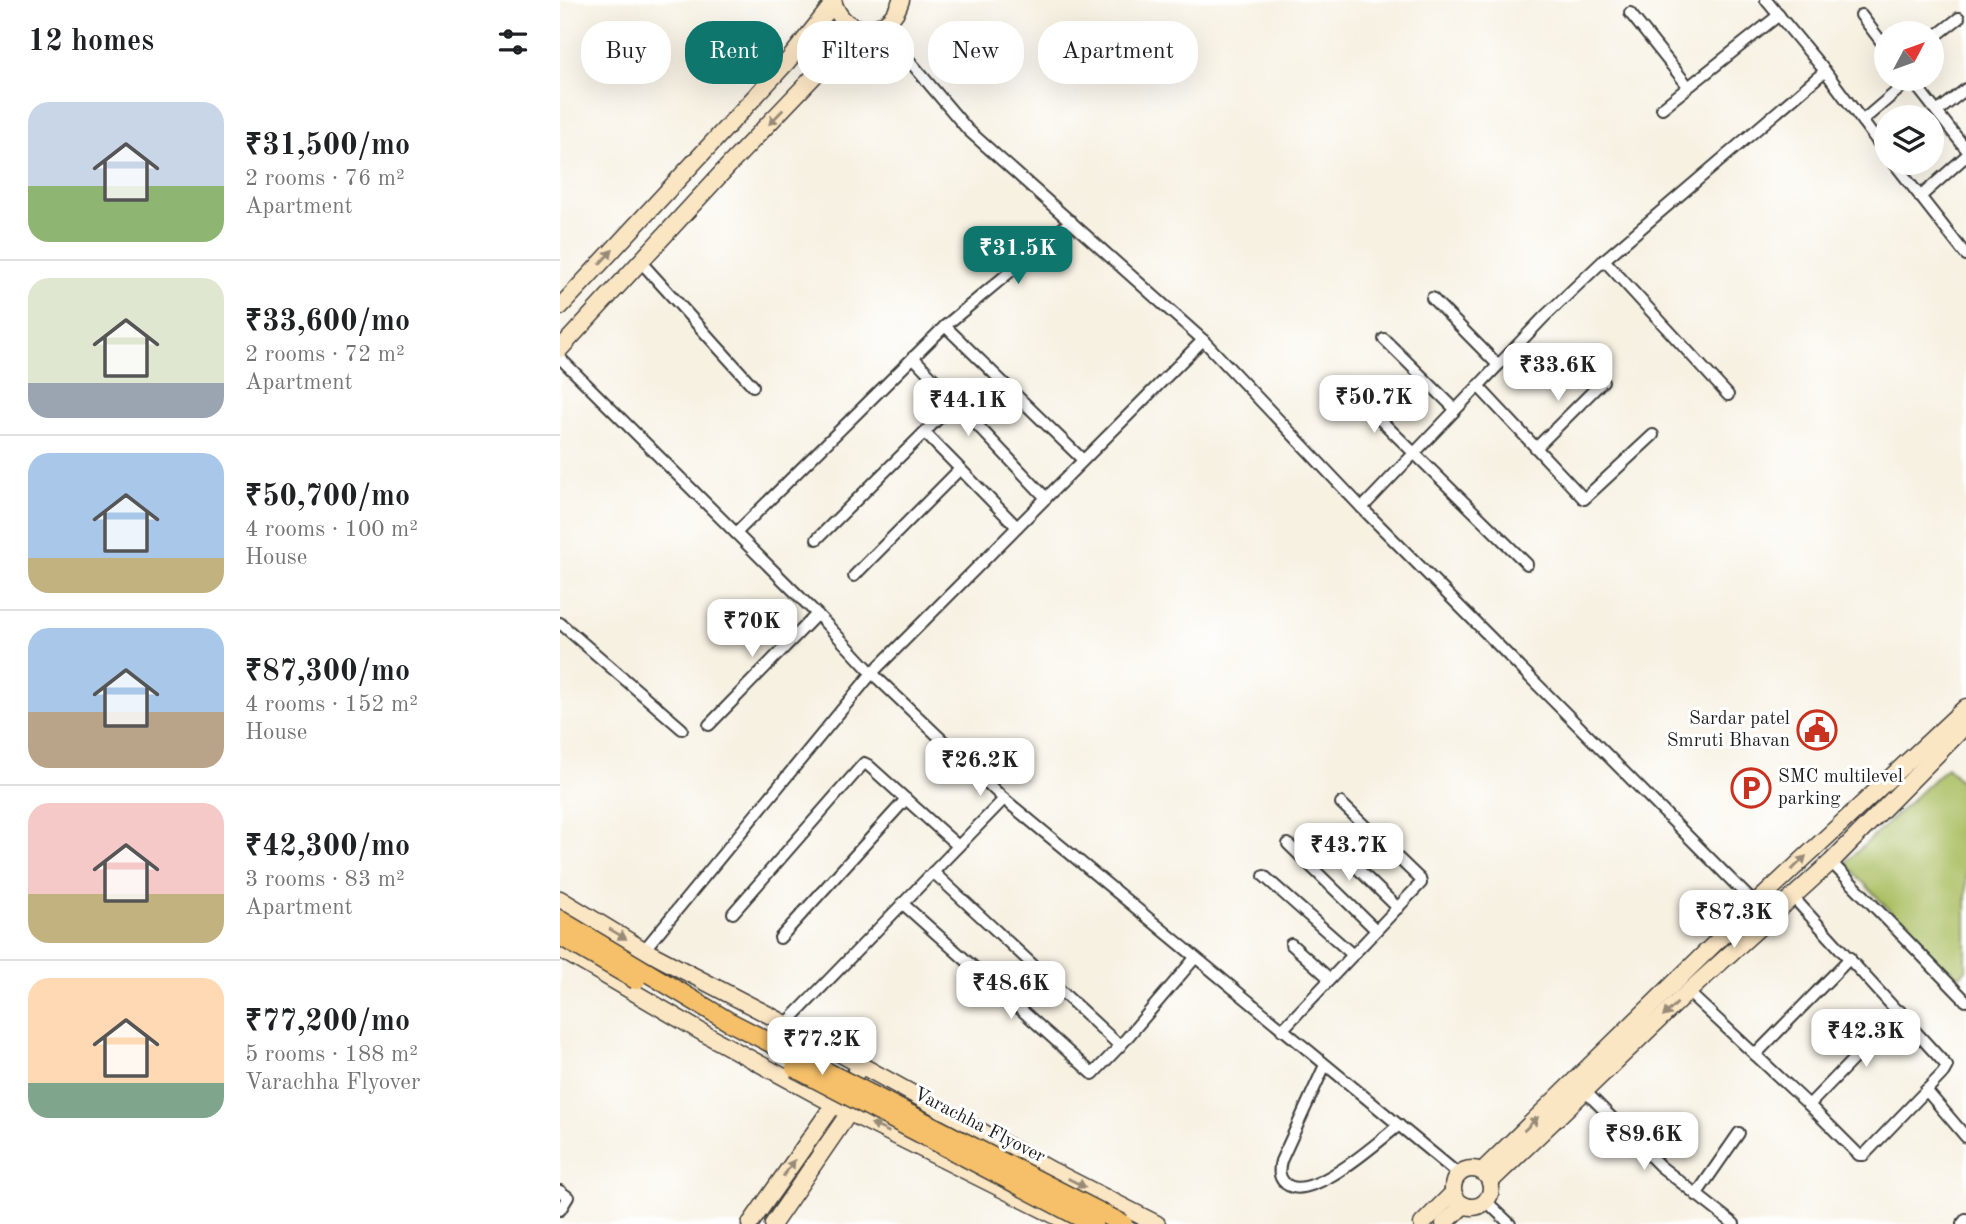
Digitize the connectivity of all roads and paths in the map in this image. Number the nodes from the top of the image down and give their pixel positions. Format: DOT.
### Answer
graph roads {
  1 [pos="901,0"];
  2 [pos="1766,0"];
  3 [pos="833,2"];
  4 [pos="1630,13"];
  5 [pos="1779,15"];
  6 [pos="1861,15"];
  7 [pos="1959,18"];
  8 [pos="845,21"];
  9 [pos="890,21"];
  10 [pos="1944,30"];
  11 [pos="1874,32"];
  12 [pos="914,66"];
  13 [pos="1825,71"];
  14 [pos="807,84"];
  15 [pos="1688,86"];
  16 [pos="1966,89"];
  17 [pos="1897,91"];
  18 [pos="1920,91"];
  19 [pos="1931,105"];
  20 [pos="1944,106"];
  21 [pos="1662,108"];
  22 [pos="1862,121"];
  23 [pos="1944,121"];
  24 [pos="1874,137"];
  25 [pos="1966,149"];
  26 [pos="1966,156"];
  27 [pos="1903,175"];
  28 [pos="1920,197"];
  29 [pos="1071,221"];
  30 [pos="1966,255"];
  31 [pos="1604,260"];
  32 [pos="640,261"];
  33 [pos="1432,298"];
  34 [pos="560,307"];
  35 [pos="945,326"];
  36 [pos="1384,339"];
  37 [pos="1203,340"];
  38 [pos="560,349"];
  39 [pos="913,357"];
  40 [pos="560,358"];
  41 [pos="1498,365"];
  42 [pos="1603,381"];
  43 [pos="752,386"];
  44 [pos="1478,386"];
  45 [pos="1728,394"];
  46 [pos="1356,395"];
  47 [pos="955,402"];
  48 [pos="1455,409"];
  49 [pos="925,433"];
  50 [pos="1653,435"];
  51 [pos="1536,448"];
  52 [pos="1414,453"];
  53 [pos="1083,460"];
  54 [pos="960,469"];
  55 [pos="1046,498"];
  56 [pos="1362,508"];
  57 [pos="1017,527"];
  58 [pos="736,533"];
  59 [pos="817,539"];
  60 [pos="1527,564"];
  61 [pos="854,576"];
  62 [pos="817,614"];
  63 [pos="560,624"];
  64 [pos="872,673"];
  65 [pos="1966,707"];
  66 [pos="709,725"];
  67 [pos="1966,725"];
  68 [pos="682,729"];
  69 [pos="905,799"];
  70 [pos="1004,799"];
  71 [pos="1341,803"];
  72 [pos="1323,835"];
  73 [pos="1287,844"];
  74 [pos="958,846"];
  75 [pos="1830,862"];
  76 [pos="933,872"];
  77 [pos="1264,876"];
  78 [pos="1792,896"];
  79 [pos="560,899"];
  80 [pos="902,903"];
  81 [pos="1755,904"];
  82 [pos="1398,908"];
  83 [pos="578,909"];
  84 [pos="733,913"];
  85 [pos="1769,918"];
  86 [pos="560,920"];
  87 [pos="1377,930"];
  88 [pos="560,937"];
  89 [pos="780,938"];
  90 [pos="1291,944"];
  91 [pos="560,949"];
  92 [pos="644,950"];
  93 [pos="1353,955"];
  94 [pos="1195,958"];
  95 [pos="1850,958"];
  96 [pos="1331,979"];
  97 [pos="1688,992"];
  98 [pos="1966,1001"];
  99 [pos="1900,1011"];
  100 [pos="786,1024"];
  101 [pos="1282,1030"];
  102 [pos="1120,1046"];
  103 [pos="1755,1055"];
  104 [pos="1325,1065"];
  105 [pos="868,1069"];
  106 [pos="1926,1090"];
  107 [pos="1585,1091"];
  108 [pos="834,1104"];
  109 [pos="1809,1105"];
  110 [pos="850,1113"];
  111 [pos="1399,1125"];
  112 [pos="1739,1133"];
  113 [pos="1966,1137"];
  114 [pos="1458,1174"];
  115 [pos="1486,1176"];
  116 [pos="560,1191"];
  117 [pos="1696,1195"];
  118 [pos="1458,1199"];
  119 [pos="1486,1201"];
  120 [pos="560,1210"];
  121 [pos="1966,1219"];
  122 [pos="750,1224"];
  123 [pos="773,1224"];
  124 [pos="1072,1224"];
  125 [pos="1093,1224"];
  126 [pos="1123,1224"];
  127 [pos="1157,1224"];
  128 [pos="1422,1224"];
  129 [pos="1444,1224"];
  130 [pos="1510,1224"];
  131 [pos="1734,1224"];
  132 [pos="1962,1224"];
  1 -- 9 [label="street"];
  2 -- 5 [label="street"];
  3 -- 8 [label="street"];
  34 -- 3 [label="street, one-way"];
  4 -- 15 [label="street"];
  5 -- 13 [label="street"];
  5 -- 15 [label="street"];
  6 -- 11 [label="street"];
  7 -- 10 [label="street"];
  12 -- 29 [label="street"];
  13 -- 22 [label="street"];
  13 -- 31 [label="street"];
  14 -- 32 [label="street, one-way"];
  15 -- 21 [label="street"];
  16 -- 20 [label="street"];
  17 -- 22 [label="street"];
  18 -- 19 [label="street"];
  22 -- 24 [label="street"];
  23 -- 25 [label="street"];
  26 -- 28 [label="street"];
  27 -- 28 [label="street"];
  28 -- 30 [label="street"];
  29 -- 35 [label="street"];
  29 -- 37 [label="street"];
  31 -- 41 [label="street"];
  31 -- 45 [label="street"];
  32 -- 38 [label="street"];
  32 -- 43 [label="street"];
  33 -- 41 [label="street"];
  35 -- 39 [label="street"];
  35 -- 53 [label="street"];
  36 -- 48 [label="street"];
  37 -- 53 [label="street"];
  37 -- 56 [label="street"];
  39 -- 47 [label="street"];
  39 -- 58 [label="street"];
  40 -- 58 [label="street"];
  41 -- 44 [label="street"];
  42 -- 51 [label="street"];
  44 -- 48 [label="street"];
  44 -- 51 [label="street"];
  46 -- 52 [label="street"];
  47 -- 49 [label="street"];
  47 -- 55 [label="street"];
  48 -- 52 [label="street"];
  49 -- 54 [label="street"];
  49 -- 59 [label="street"];
  50 -- 51 [label="street"];
  52 -- 56 [label="street"];
  52 -- 60 [label="street"];
  53 -- 55 [label="street"];
  54 -- 57 [label="street"];
  54 -- 61 [label="street"];
  55 -- 57 [label="street"];
  56 -- 81 [label="street"];
  57 -- 64 [label="street"];
  58 -- 62 [label="street"];
  62 -- 64 [label="street"];
  62 -- 66 [label="street"];
  63 -- 68 [label="street"];
  64 -- 70 [label="street"];
  64 -- 92 [label="street"];
  81 -- 65 [label="street, one-way"];
  67 -- 75 [label="street"];
  69 -- 74 [label="street"];
  69 -- 84 [label="street"];
  69 -- 89 [label="street"];
  70 -- 74 [label="street"];
  70 -- 94 [label="street"];
  71 -- 82 [label="street"];
  72 -- 82 [label="street"];
  73 -- 87 [label="street"];
  74 -- 76 [label="street"];
  75 -- 78 [label="street"];
  75 -- 98 [label="street"];
  76 -- 80 [label="street"];
  76 -- 102 [label="street"];
  77 -- 93 [label="street"];
  78 -- 85 [label="street"];
  78 -- 95 [label="street"];
  79 -- 83 [label="street"];
  80 -- 100 [label="street"];
  80 -- 102 [label="street"];
  81 -- 85 [label="street"];
  115 -- 81 [label="street, one-way"];
  82 -- 87 [label="street"];
  83 -- 88 [label="street"];
  83 -- 92 [label="street, one-way"];
  85 -- 97 [label="street"];
  86 -- 126 [label="main road, Varachha Flyover, bridge"];
  87 -- 93 [label="street"];
  88 -- 125 [label="main road, Varachha Flyover, bridge"];
  90 -- 96 [label="street"];
  91 -- 108 [label="street"];
  92 -- 100 [label="street"];
  93 -- 96 [label="street"];
  94 -- 101 [label="street"];
  94 -- 102 [label="street"];
  95 -- 99 [label="street"];
  95 -- 103 [label="street"];
  96 -- 101 [label="street"];
  97 -- 103 [label="street"];
  97 -- 107 [label="street, one-way"];
  99 -- 106 [label="street"];
  99 -- 109 [label="street"];
  100 -- 105 [label="street"];
  101 -- 104 [label="street"];
  103 -- 109 [label="street"];
  104 -- 111 [label="street"];
  104 -- 111 [label="street"];
  105 -- 108 [label="street"];
  105 -- 110 [label="street"];
  105 -- 127 [label="street, one-way"];
  106 -- 109 [label="street"];
  106 -- 113 [label="street"];
  107 -- 115 [label="street"];
  107 -- 117 [label="street"];
  108 -- 110 [label="street"];
  122 -- 108 [label="street, one-way"];
  110 -- 123 [label="street"];
  124 -- 110 [label="street, one-way"];
  111 -- 114 [label="street"];
  112 -- 117 [label="street"];
  114 -- 115 [label="street"];
  114 -- 118 [label="street"];
  115 -- 119 [label="street"];
  116 -- 120 [label="street"];
  117 -- 131 [label="street"];
  118 -- 119 [label="street"];
  118 -- 128 [label="street"];
  118 -- 129 [label="street"];
  119 -- 130 [label="street"];
  121 -- 132 [label="street"];
}
